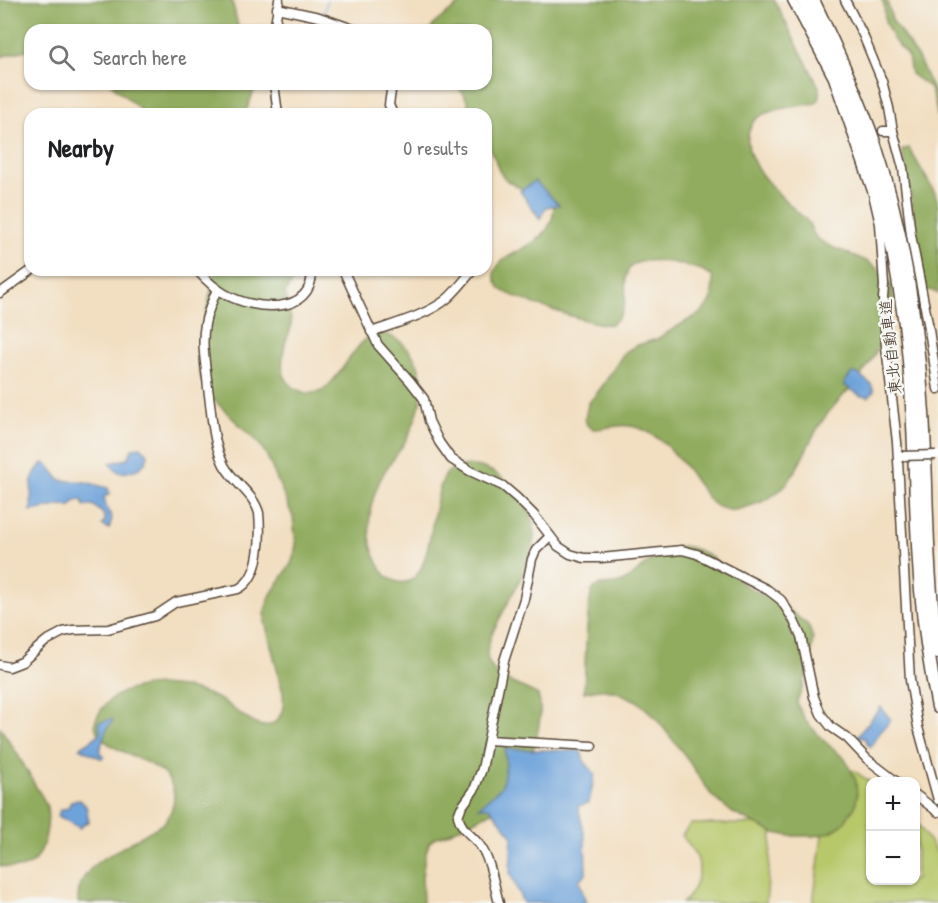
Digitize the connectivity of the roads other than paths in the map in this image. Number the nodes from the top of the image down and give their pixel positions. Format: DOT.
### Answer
graph roads {
  1 [pos="792,0"];
  2 [pos="803,0"];
  3 [pos="813,0"];
  4 [pos="845,0"];
  5 [pos="278,4"];
  6 [pos="275,24"];
  7 [pos="340,24"];
  8 [pos="275,90"];
  9 [pos="391,90"];
  10 [pos="277,108"];
  11 [pos="390,108"];
  12 [pos="883,131"];
  13 [pos="893,131"];
  14 [pos="24,276"];
  15 [pos="203,276"];
  16 [pos="312,276"];
  17 [pos="346,276"];
  18 [pos="467,276"];
  19 [pos="217,289"];
  20 [pos="0,293"];
  21 [pos="371,332"];
  22 [pos="938,389"];
  23 [pos="937,456"];
  24 [pos="899,457"];
  25 [pos="550,537"];
  26 [pos="938,652"];
  27 [pos="0,665"];
  28 [pos="938,707"];
  29 [pos="488,740"];
  30 [pos="592,746"];
  31 [pos="890,777"];
  32 [pos="920,799"];
  33 [pos="938,800"];
  34 [pos="938,812"];
  35 [pos="499,903"];
  1 -- 24 [label="street"];
  2 -- 28 [label="highway, 東北自動車道"];
  3 -- 26 [label="highway, 東北自動車道"];
  4 -- 13 [label="street"];
  5 -- 6 [label="street"];
  5 -- 7 [label="street"];
  8 -- 10 [label="street"];
  9 -- 11 [label="street"];
  12 -- 13 [label="street"];
  13 -- 22 [label="street"];
  14 -- 20 [label="street"];
  15 -- 19 [label="street"];
  16 -- 19 [label="street"];
  17 -- 21 [label="street"];
  18 -- 21 [label="street"];
  19 -- 27 [label="street"];
  21 -- 25 [label="street"];
  23 -- 24 [label="street, bridge"];
  24 -- 33 [label="street"];
  25 -- 29 [label="street"];
  25 -- 31 [label="street"];
  29 -- 30 [label="street"];
  29 -- 35 [label="street"];
  32 -- 34 [label="street"];
}
